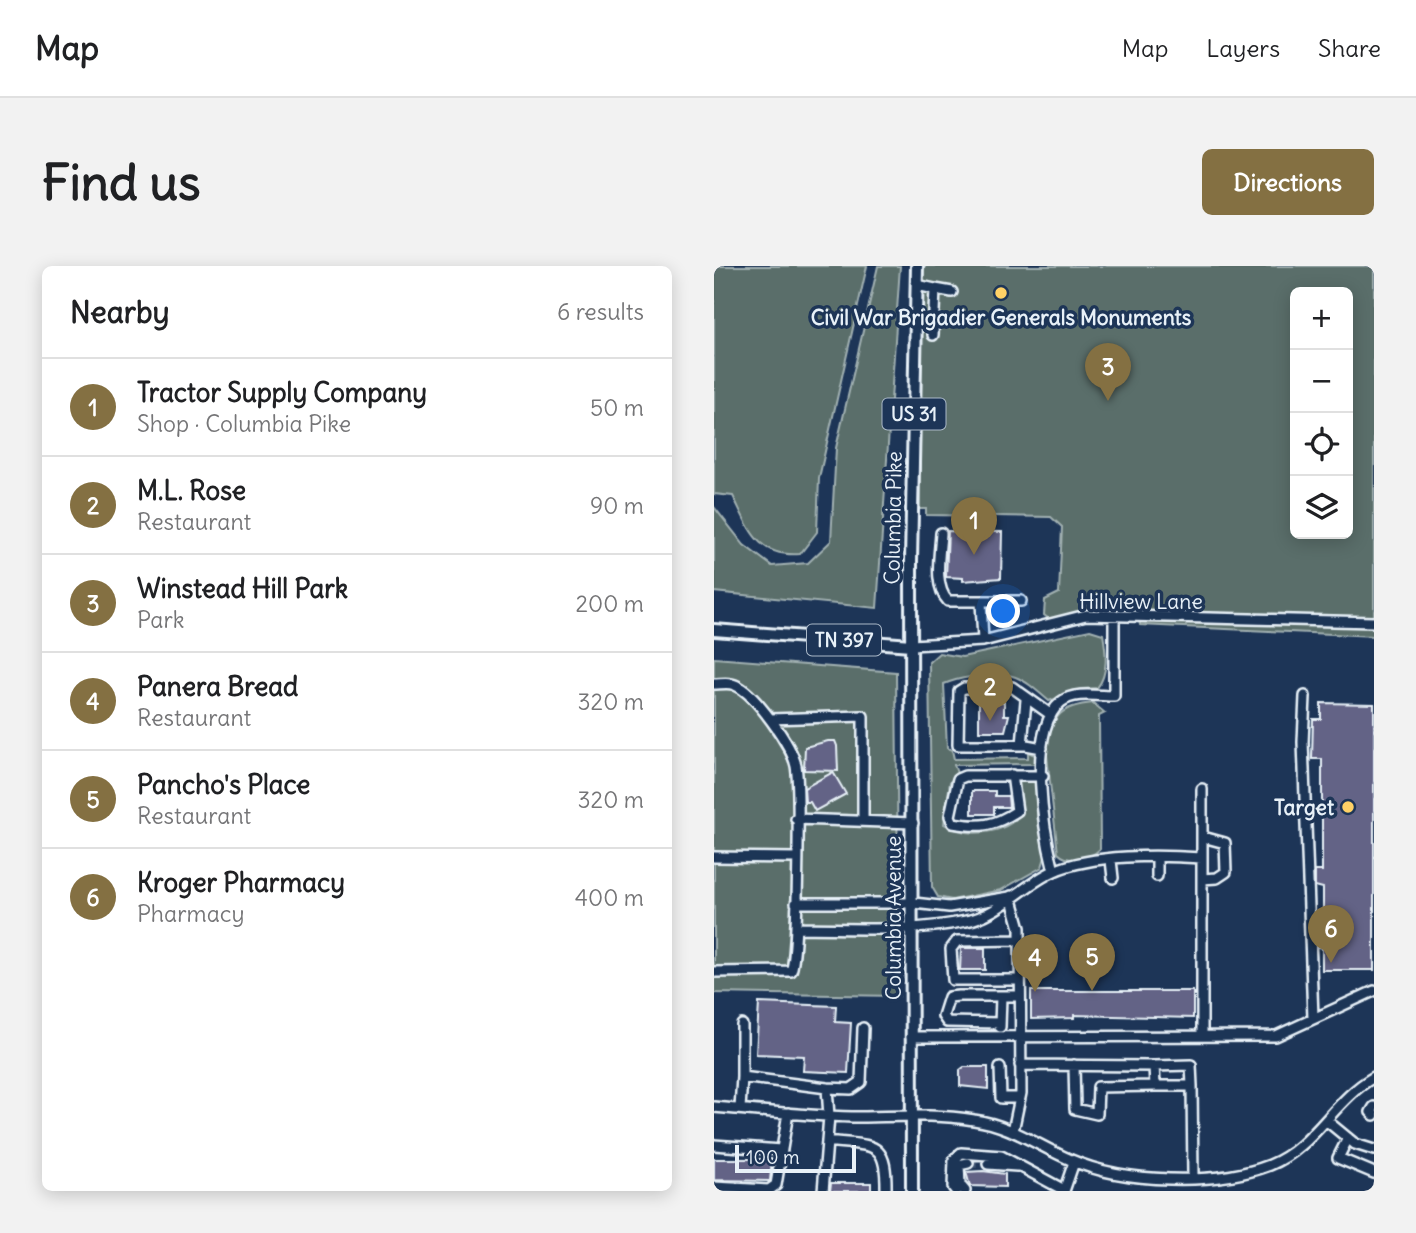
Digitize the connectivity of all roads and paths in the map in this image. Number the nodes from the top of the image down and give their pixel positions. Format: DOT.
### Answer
graph roads {
  1 [pos="917,266"];
  2 [pos="917,285"];
  3 [pos="935,289"];
  4 [pos="952,292"];
  5 [pos="934,319"];
  6 [pos="916,320"];
  7 [pos="933,335"];
  8 [pos="941,533"];
  9 [pos="981,601"];
  10 [pos="1021,601"];
  11 [pos="1114,616"];
  12 [pos="1374,622"];
  13 [pos="714,630"];
  14 [pos="983,641"];
  15 [pos="911,645"];
  16 [pos="714,684"];
  17 [pos="1305,696"];
  18 [pos="1026,700"];
  19 [pos="1050,713"];
  20 [pos="770,719"];
  21 [pos="1023,745"];
  22 [pos="1042,748"];
  23 [pos="1012,775"];
  24 [pos="1043,776"];
  25 [pos="1202,789"];
  26 [pos="796,819"];
  27 [pos="863,821"];
  28 [pos="913,823"];
  29 [pos="1203,838"];
  30 [pos="714,857"];
  31 [pos="1157,857"];
  32 [pos="796,858"];
  33 [pos="1202,858"];
  34 [pos="1111,860"];
  35 [pos="1054,871"];
  36 [pos="1157,876"];
  37 [pos="1113,878"];
  38 [pos="1202,879"];
  39 [pos="1011,896"];
  40 [pos="914,903"];
  41 [pos="796,904"];
  42 [pos="796,928"];
  43 [pos="914,929"];
  44 [pos="1020,940"];
  45 [pos="714,972"];
  46 [pos="1019,980"];
  47 [pos="1374,991"];
  48 [pos="1001,996"];
  49 [pos="1019,996"];
  50 [pos="1313,1018"];
  51 [pos="1000,1023"];
  52 [pos="742,1024"];
  53 [pos="863,1028"];
  54 [pos="999,1035"];
  55 [pos="1020,1035"];
  56 [pos="1202,1035"];
  57 [pos="911,1037"];
  58 [pos="1020,1065"];
  59 [pos="1074,1065"];
  60 [pos="1154,1066"];
  61 [pos="1000,1068"];
  62 [pos="742,1077"];
  63 [pos="1374,1077"];
  64 [pos="1155,1086"];
  65 [pos="1192,1086"];
  66 [pos="827,1088"];
  67 [pos="1020,1098"];
  68 [pos="714,1107"];
  69 [pos="1374,1107"];
  70 [pos="740,1109"];
  71 [pos="788,1113"];
  72 [pos="1374,1115"];
  73 [pos="829,1116"];
  74 [pos="913,1118"];
  75 [pos="1326,1121"];
  76 [pos="1013,1130"];
  77 [pos="1348,1138"];
  78 [pos="827,1141"];
  79 [pos="714,1145"];
  80 [pos="781,1150"];
  81 [pos="1374,1150"];
  82 [pos="1074,1162"];
  83 [pos="968,1163"];
  84 [pos="988,1164"];
  85 [pos="1018,1166"];
  86 [pos="1374,1173"];
  87 [pos="1193,1177"];
  88 [pos="714,1187"];
  89 [pos="823,1191"];
  90 [pos="886,1191"];
  91 [pos="912,1191"];
  92 [pos="956,1191"];
  93 [pos="965,1191"];
  94 [pos="1064,1191"];
  1 -- 2 [label="main road, Columbia Pike / US 31"];
  2 -- 3 [label="street"];
  2 -- 6 [label="main road, Columbia Pike / US 31"];
  3 -- 4 [label="street"];
  3 -- 5 [label="street"];
  5 -- 6 [label="street"];
  5 -- 7 [label="street"];
  6 -- 15 [label="main road, Columbia Pike / US 31"];
  8 -- 9 [label="street"];
  9 -- 10 [label="street"];
  9 -- 14 [label="street"];
  11 -- 12 [label="street, Hillview Lane"];
  11 -- 14 [label="street, Hillview Lane"];
  11 -- 19 [label="street"];
  13 -- 15 [label="main road, TN 397"];
  14 -- 15 [label="street, Hillview Lane"];
  15 -- 28 [label="main road, Columbia Avenue"];
  16 -- 20 [label="street"];
  17 -- 50 [label="street"];
  18 -- 19 [label="street"];
  18 -- 21 [label="street"];
  18 -- 21 [label="street"];
  19 -- 22 [label="street"];
  20 -- 26 [label="street"];
  20 -- 27 [label="street"];
  21 -- 22 [label="street"];
  22 -- 24 [label="street"];
  23 -- 23 [label="street"];
  23 -- 24 [label="street"];
  24 -- 35 [label="street"];
  25 -- 29 [label="street"];
  26 -- 27 [label="street"];
  26 -- 32 [label="street"];
  27 -- 28 [label="street"];
  28 -- 40 [label="main road, Columbia Avenue"];
  29 -- 33 [label="street"];
  29 -- 38 [label="street"];
  30 -- 32 [label="street"];
  31 -- 33 [label="street"];
  31 -- 34 [label="street"];
  31 -- 36 [label="street"];
  32 -- 41 [label="street"];
  33 -- 38 [label="street"];
  34 -- 35 [label="street"];
  34 -- 37 [label="street"];
  35 -- 39 [label="street"];
  38 -- 56 [label="street"];
  39 -- 40 [label="street"];
  39 -- 43 [label="street"];
  39 -- 44 [label="street"];
  40 -- 41 [label="street"];
  40 -- 43 [label="main road, Columbia Avenue"];
  41 -- 42 [label="street"];
  42 -- 43 [label="street"];
  42 -- 45 [label="street"];
  43 -- 57 [label="main road, Columbia Avenue"];
  44 -- 46 [label="street"];
  44 -- 46 [label="street"];
  46 -- 49 [label="street"];
  47 -- 50 [label="street"];
  48 -- 49 [label="street"];
  48 -- 51 [label="street"];
  48 -- 51 [label="street"];
  49 -- 55 [label="street"];
  50 -- 56 [label="street"];
  51 -- 54 [label="street"];
  52 -- 62 [label="street"];
  53 -- 66 [label="street"];
  54 -- 55 [label="street"];
  54 -- 57 [label="street"];
  55 -- 56 [label="street"];
  55 -- 58 [label="street"];
  57 -- 74 [label="main road, Columbia Avenue"];
  58 -- 59 [label="street"];
  58 -- 67 [label="street"];
  59 -- 60 [label="street"];
  59 -- 64 [label="street"];
  60 -- 64 [label="street"];
  60 -- 65 [label="street"];
  61 -- 67 [label="street"];
  62 -- 66 [label="street"];
  62 -- 70 [label="street"];
  63 -- 75 [label="street"];
  64 -- 65 [label="street"];
  65 -- 87 [label="street"];
  66 -- 73 [label="street"];
  67 -- 76 [label="street"];
  68 -- 70 [label="street"];
  69 -- 72 [label="street"];
  70 -- 71 [label="street"];
  71 -- 73 [label="street"];
  71 -- 80 [label="street"];
  73 -- 74 [label="street"];
  73 -- 78 [label="street"];
  74 -- 76 [label="street"];
  74 -- 91 [label="main road, Columbia Avenue"];
  75 -- 77 [label="street"];
  75 -- 87 [label="street"];
  76 -- 82 [label="street"];
  77 -- 81 [label="street"];
  77 -- 86 [label="street"];
  78 -- 89 [label="street"];
  78 -- 90 [label="street"];
  79 -- 80 [label="street"];
  80 -- 88 [label="street"];
  82 -- 87 [label="street"];
  82 -- 94 [label="street"];
  83 -- 93 [label="street"];
  84 -- 85 [label="street"];
  85 -- 92 [label="street"];
  85 -- 94 [label="street"];
}
